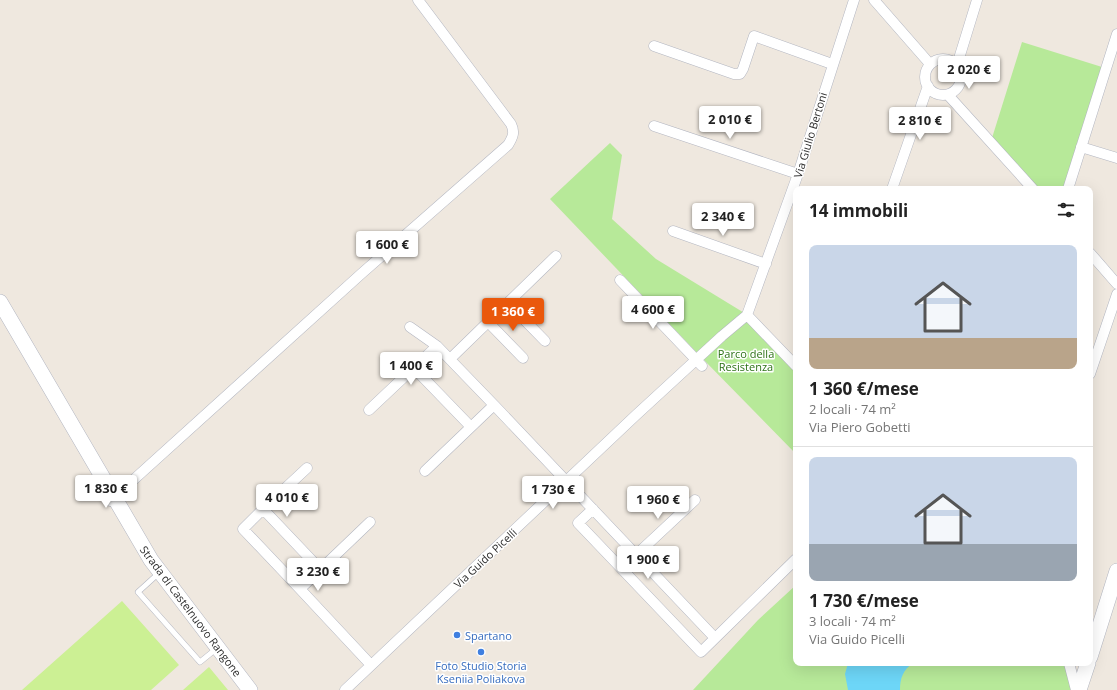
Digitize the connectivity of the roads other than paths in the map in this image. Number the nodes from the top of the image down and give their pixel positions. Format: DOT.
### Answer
graph roads {
  1 [pos="418,0"];
  2 [pos="854,0"];
  3 [pos="874,0"];
  4 [pos="977,0"];
  5 [pos="1117,34"];
  6 [pos="654,46"];
  7 [pos="954,63"];
  8 [pos="832,64"];
  9 [pos="930,64"];
  10 [pos="928,86"];
  11 [pos="952,93"];
  12 [pos="654,126"];
  13 [pos="1081,147"];
  14 [pos="1117,158"];
  15 [pos="798,174"];
  16 [pos="794,186"];
  17 [pos="893,186"];
  18 [pos="1030,186"];
  19 [pos="1069,186"];
  20 [pos="793,188"];
  21 [pos="673,231"];
  22 [pos="556,256"];
  23 [pos="1093,256"];
  24 [pos="766,264"];
  25 [pos="620,280"];
  26 [pos="1117,284"];
  27 [pos="1117,294"];
  28 [pos="0,302"];
  29 [pos="508,303"];
  30 [pos="747,315"];
  31 [pos="488,322"];
  32 [pos="410,327"];
  33 [pos="546,341"];
  34 [pos="437,346"];
  35 [pos="523,358"];
  36 [pos="450,359"];
  37 [pos="699,363"];
  38 [pos="793,363"];
  39 [pos="1093,365"];
  40 [pos="414,368"];
  41 [pos="494,406"];
  42 [pos="369,410"];
  43 [pos="471,427"];
  44 [pos="307,468"];
  45 [pos="425,471"];
  46 [pos="567,481"];
  47 [pos="112,499"];
  48 [pos="695,500"];
  49 [pos="263,509"];
  50 [pos="593,509"];
  51 [pos="370,522"];
  52 [pos="636,555"];
  53 [pos="793,562"];
  54 [pos="320,569"];
  55 [pos="160,572"];
  56 [pos="1117,573"];
  57 [pos="300,589"];
  58 [pos="1095,631"];
  59 [pos="715,638"];
  60 [pos="1093,641"];
  61 [pos="217,648"];
  62 [pos="372,665"];
  63 [pos="1071,666"];
  64 [pos="1087,666"];
  65 [pos="250,690"];
  66 [pos="345,690"];
  67 [pos="1077,690"];
  1 -- 47 [label="street"];
  2 -- 8 [label="street, Via Giulio Bertoni"];
  3 -- 9 [label="street"];
  4 -- 7 [label="street"];
  5 -- 13 [label="street"];
  6 -- 8 [label="street"];
  7 -- 9 [label="street"];
  7 -- 11 [label="street"];
  8 -- 15 [label="street, Via Giulio Bertoni"];
  9 -- 10 [label="street"];
  10 -- 11 [label="street"];
  10 -- 17 [label="street"];
  11 -- 18 [label="street"];
  12 -- 15 [label="street"];
  13 -- 14 [label="street"];
  13 -- 19 [label="street"];
  15 -- 16 [label="street, Via Giulio Bertoni"];
  20 -- 24 [label="street, Via Giulio Bertoni"];
  21 -- 24 [label="street"];
  22 -- 29 [label="street"];
  23 -- 26 [label="street"];
  24 -- 30 [label="street, Via Giulio Bertoni"];
  25 -- 37 [label="street"];
  27 -- 39 [label="street"];
  28 -- 47 [label="main road, Strada di Castelnuovo Rangone"];
  29 -- 31 [label="street"];
  29 -- 33 [label="street"];
  30 -- 37 [label="street, Via Guido Picelli"];
  30 -- 38 [label="street"];
  31 -- 35 [label="street"];
  31 -- 36 [label="street"];
  32 -- 34 [label="street"];
  34 -- 36 [label="street"];
  34 -- 40 [label="street"];
  36 -- 41 [label="street"];
  37 -- 46 [label="street, Via Guido Picelli"];
  40 -- 42 [label="street"];
  40 -- 43 [label="street"];
  41 -- 43 [label="street"];
  41 -- 46 [label="street"];
  43 -- 45 [label="street"];
  44 -- 49 [label="street"];
  46 -- 50 [label="street"];
  46 -- 62 [label="street, Via Guido Picelli"];
  47 -- 55 [label="main road, Strada di Castelnuovo Rangone"];
  48 -- 52 [label="street"];
  49 -- 54 [label="street"];
  49 -- 57 [label="street"];
  50 -- 52 [label="street"];
  50 -- 59 [label="street"];
  51 -- 54 [label="street"];
  52 -- 59 [label="street"];
  53 -- 59 [label="street"];
  54 -- 57 [label="street"];
  55 -- 61 [label="main road, Strada di Castelnuovo Rangone"];
  55 -- 61 [label="lane"];
  56 -- 58 [label="main road"];
  57 -- 62 [label="street"];
  58 -- 60 [label="main road"];
  61 -- 65 [label="main road, Strada di Castelnuovo Rangone"];
  62 -- 66 [label="street, Via Guido Picelli"];
  63 -- 67 [label="street"];
  64 -- 67 [label="main road"];
}
